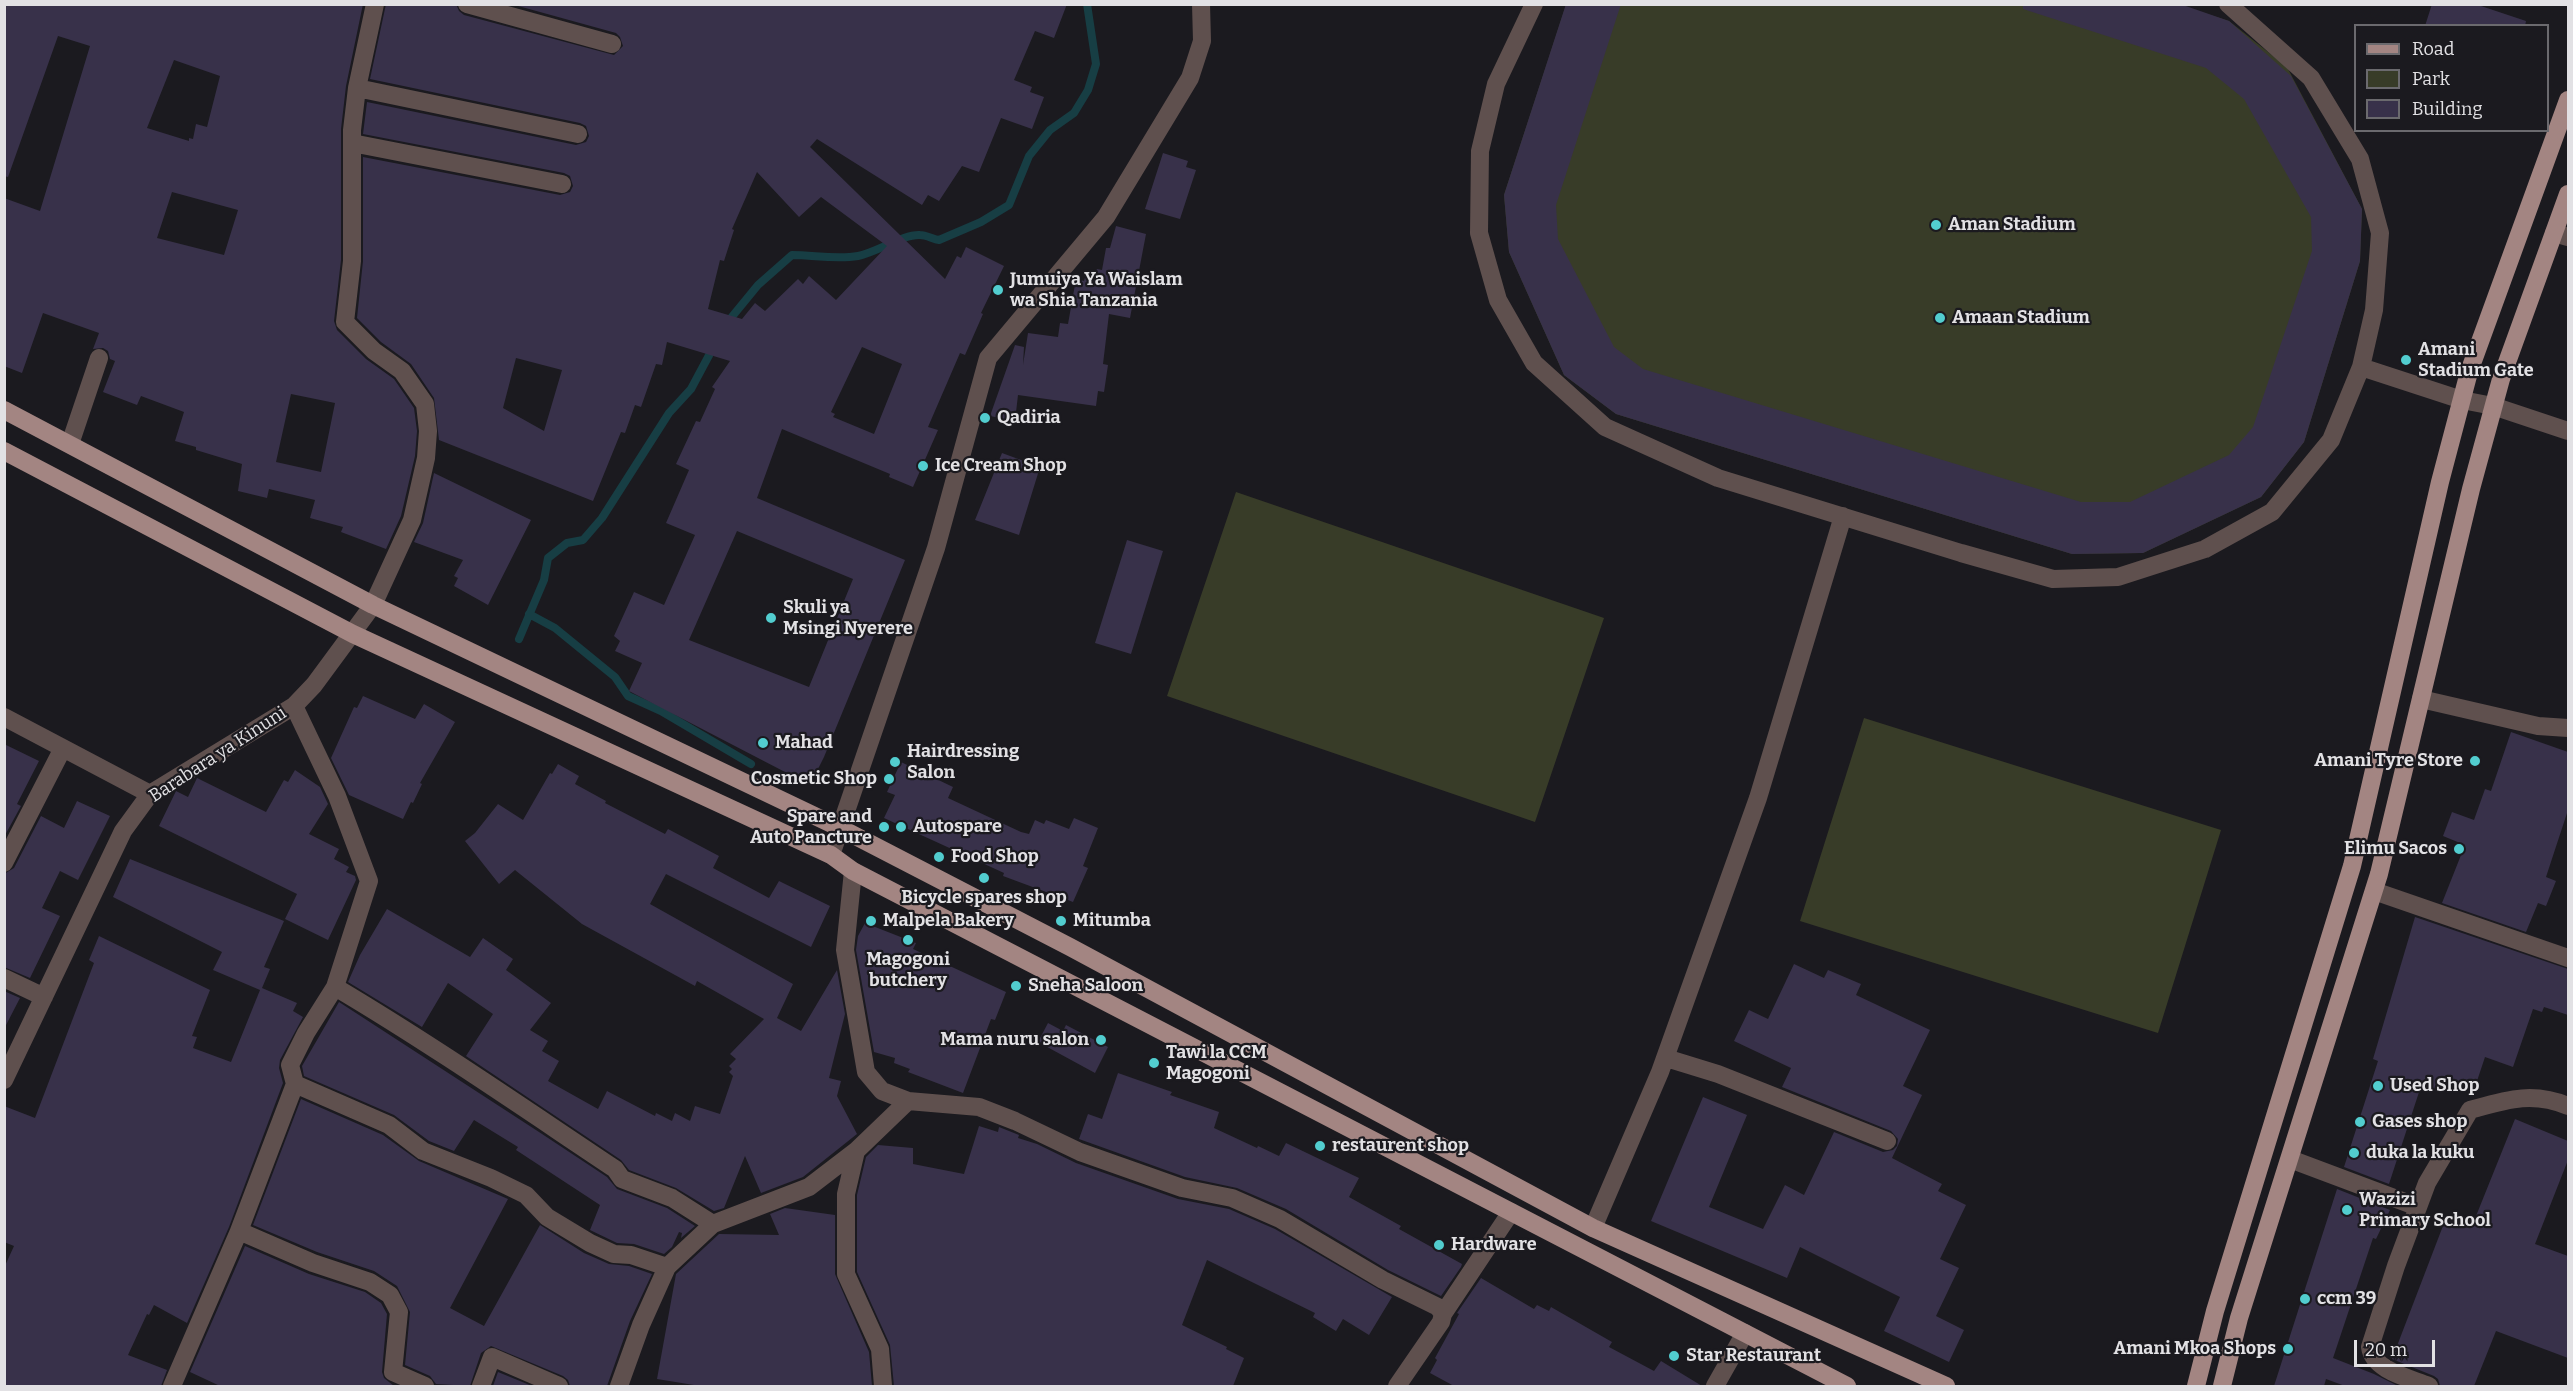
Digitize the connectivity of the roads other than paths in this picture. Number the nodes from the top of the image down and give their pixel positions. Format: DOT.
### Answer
graph roads {
  1 [pos="375,4"];
  2 [pos="467,4"];
  3 [pos="1201,4"];
  4 [pos="1534,4"];
  5 [pos="2228,4"];
  6 [pos="612,44"];
  7 [pos="357,88"];
  8 [pos="2568,100"];
  9 [pos="578,134"];
  10 [pos="351,143"];
  11 [pos="562,184"];
  12 [pos="2568,194"];
  13 [pos="2561,235"];
  14 [pos="99,358"];
  15 [pos="2361,367"];
  16 [pos="2462,400"];
  17 [pos="2493,406"];
  18 [pos="4,410"];
  19 [pos="2568,430"];
  20 [pos="70,444"];
  21 [pos="4,450"];
  22 [pos="1843,516"];
  23 [pos="373,605"];
  24 [pos="353,634"];
  25 [pos="2421,699"];
  26 [pos="294,706"];
  27 [pos="4,717"];
  28 [pos="2568,728"];
  29 [pos="63,748"];
  30 [pos="150,794"];
  31 [pos="840,828"];
  32 [pos="831,855"];
  33 [pos="4,863"];
  34 [pos="853,871"];
  35 [pos="2374,891"];
  36 [pos="2568,958"];
  37 [pos="4,978"];
  38 [pos="335,987"];
  39 [pos="44,997"];
  40 [pos="1666,1058"];
  41 [pos="4,1080"];
  42 [pos="295,1084"];
  43 [pos="908,1101"];
  44 [pos="2568,1106"];
  45 [pos="1887,1141"];
  46 [pos="856,1151"];
  47 [pos="2290,1160"];
  48 [pos="2418,1207"];
  49 [pos="1511,1212"];
  50 [pos="713,1224"];
  51 [pos="1593,1228"];
  52 [pos="240,1231"];
  53 [pos="667,1267"];
  54 [pos="1443,1314"];
  55 [pos="1745,1333"];
  56 [pos="172,1386"];
  57 [pos="424,1386"];
  58 [pos="481,1386"];
  59 [pos="559,1386"];
  60 [pos="620,1386"];
  61 [pos="883,1386"];
  62 [pos="1397,1386"];
  63 [pos="1715,1386"];
  64 [pos="1847,1386"];
  65 [pos="1946,1386"];
  66 [pos="2196,1386"];
  67 [pos="2222,1386"];
  68 [pos="2430,1386"];
  1 -- 7 [label="street"];
  2 -- 6 [label="street"];
  3 -- 31 [label="street"];
  4 -- 22 [label="street"];
  5 -- 15 [label="street"];
  7 -- 9 [label="street"];
  7 -- 10 [label="street"];
  8 -- 16 [label="main road"];
  10 -- 11 [label="street"];
  10 -- 23 [label="street, Barabara ya Kinuni"];
  12 -- 13 [label="main road"];
  13 -- 17 [label="main road"];
  14 -- 20 [label="street"];
  15 -- 16 [label="street"];
  15 -- 22 [label="street"];
  16 -- 17 [label="street"];
  16 -- 66 [label="main road"];
  17 -- 19 [label="street"];
  17 -- 25 [label="main road"];
  18 -- 20 [label="main road"];
  20 -- 23 [label="main road"];
  21 -- 24 [label="main road"];
  22 -- 40 [label="street"];
  23 -- 24 [label="street, Barabara ya Kinuni"];
  23 -- 31 [label="main road"];
  24 -- 26 [label="street, Barabara ya Kinuni"];
  24 -- 32 [label="main road"];
  25 -- 28 [label="street"];
  25 -- 35 [label="main road"];
  26 -- 30 [label="street, Barabara ya Kinuni"];
  26 -- 38 [label="street"];
  27 -- 29 [label="street"];
  29 -- 30 [label="street"];
  29 -- 33 [label="street"];
  30 -- 39 [label="street, Barabara ya Kinuni"];
  31 -- 32 [label="street"];
  31 -- 51 [label="main road"];
  32 -- 34 [label="main road"];
  34 -- 43 [label="street"];
  34 -- 49 [label="main road"];
  35 -- 36 [label="street"];
  35 -- 47 [label="main road"];
  37 -- 39 [label="street"];
  38 -- 42 [label="street"];
  38 -- 50 [label="street"];
  39 -- 41 [label="street, Barabara ya Kinuni"];
  40 -- 45 [label="street"];
  40 -- 51 [label="street"];
  42 -- 52 [label="street"];
  42 -- 53 [label="street"];
  43 -- 46 [label="street"];
  43 -- 54 [label="street"];
  44 -- 48 [label="street"];
  46 -- 50 [label="street"];
  46 -- 61 [label="street"];
  47 -- 48 [label="street"];
  47 -- 67 [label="main road"];
  48 -- 68 [label="street"];
  49 -- 54 [label="street"];
  49 -- 55 [label="main road"];
  50 -- 53 [label="street"];
  51 -- 65 [label="main road"];
  52 -- 56 [label="street"];
  52 -- 57 [label="street"];
  53 -- 60 [label="street"];
  54 -- 62 [label="street"];
  55 -- 63 [label="street"];
  55 -- 64 [label="main road"];
  58 -- 59 [label="street"];
}
